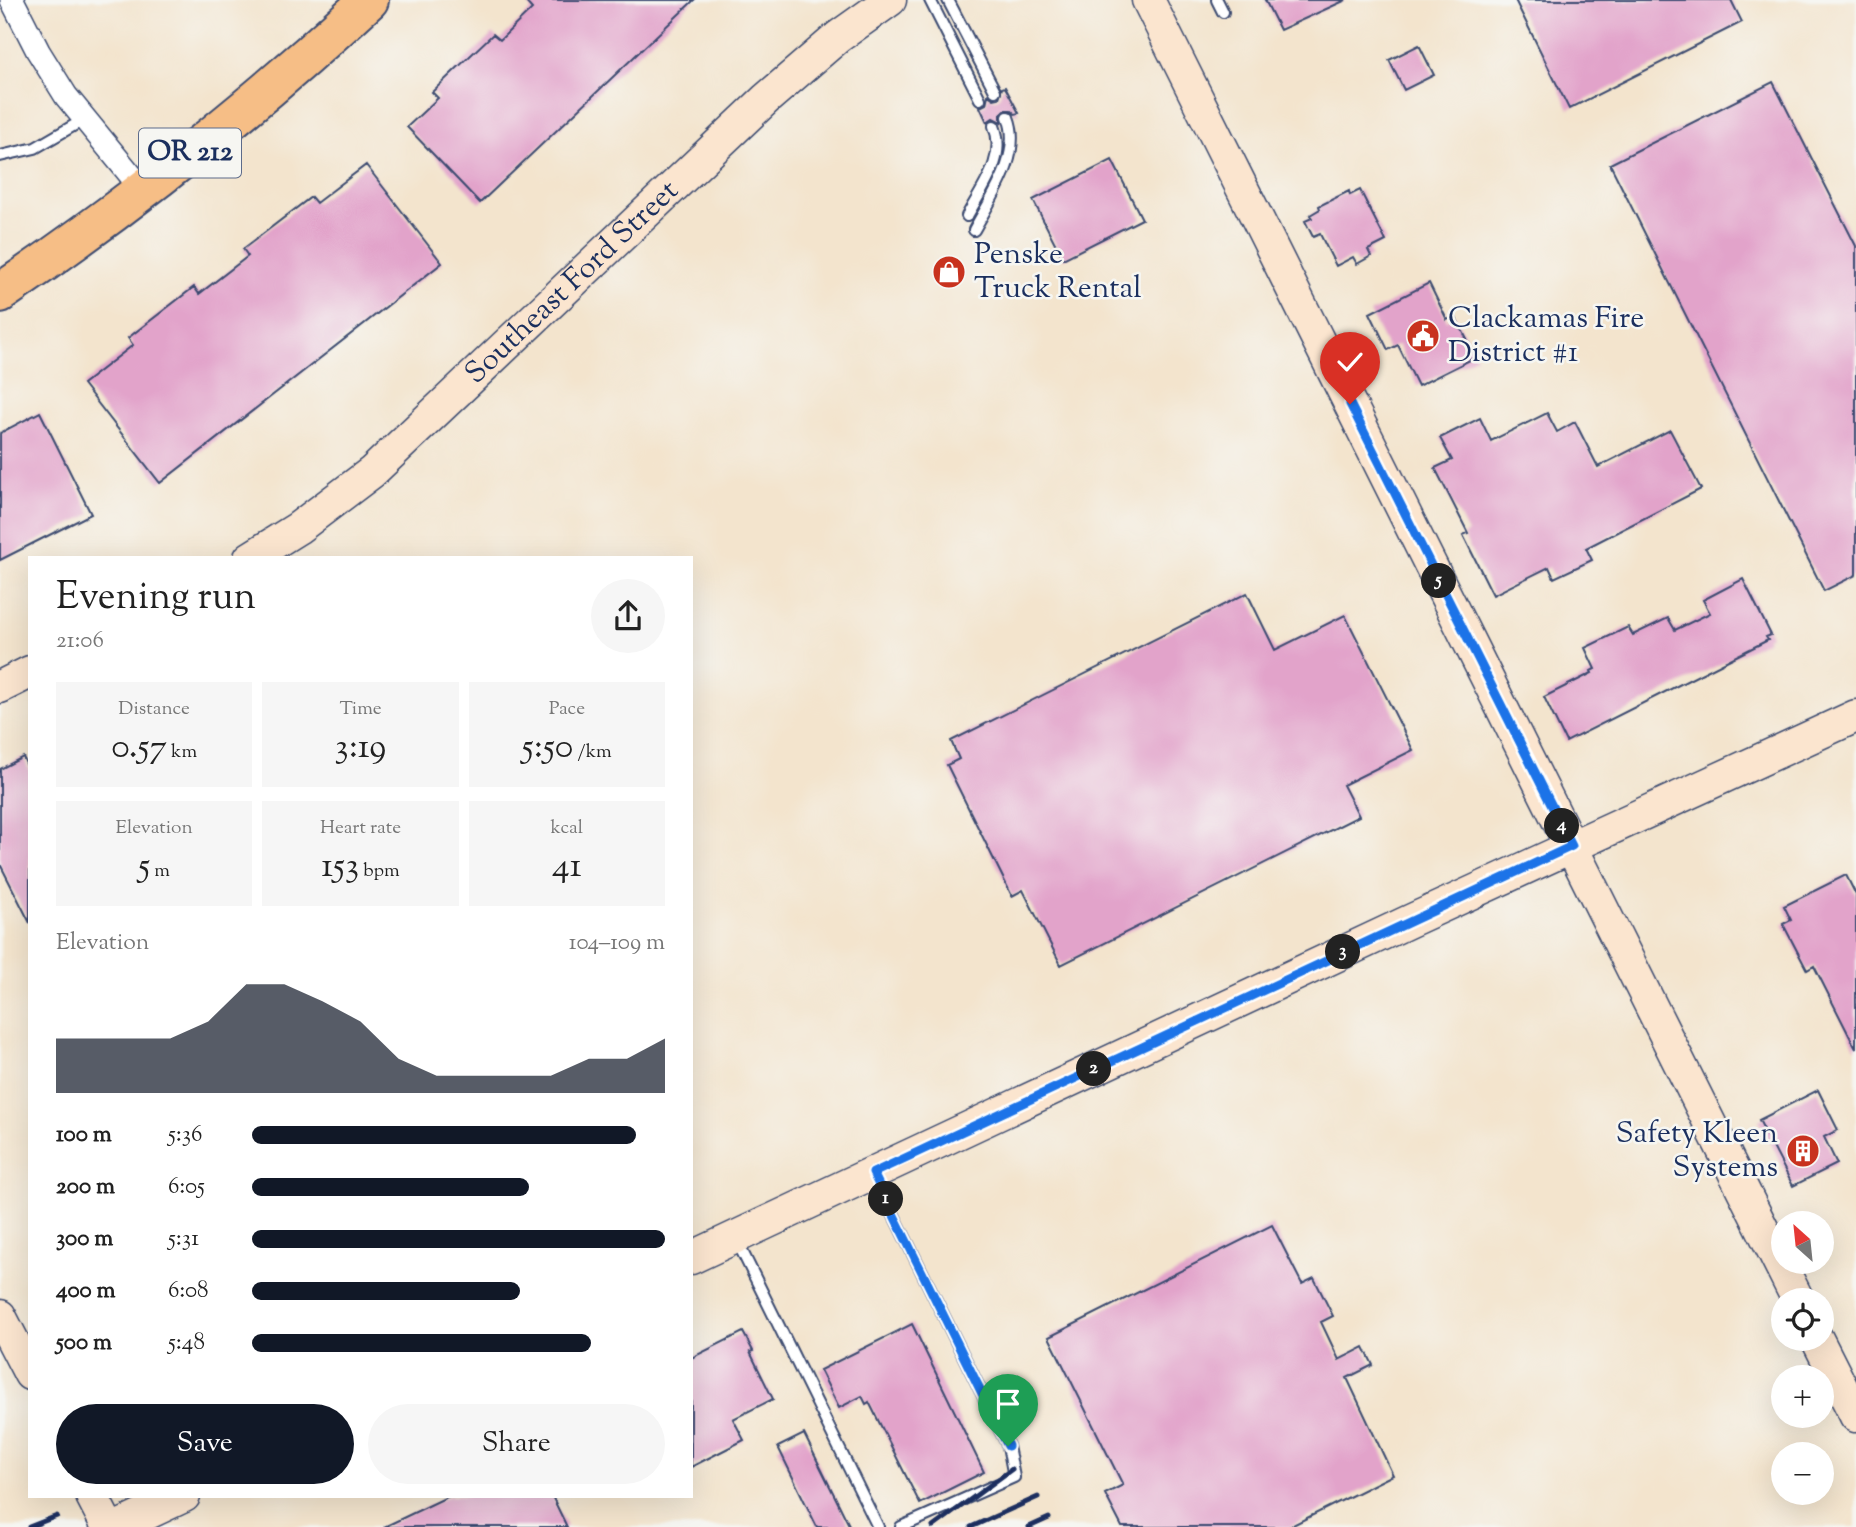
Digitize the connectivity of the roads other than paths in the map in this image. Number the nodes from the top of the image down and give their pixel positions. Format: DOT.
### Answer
graph roads {
  1 [pos="12,0"];
  2 [pos="369,0"];
  3 [pos="890,0"];
  4 [pos="930,0"];
  5 [pos="948,0"];
  6 [pos="1148,0"];
  7 [pos="1217,0"];
  8 [pos="1223,12"];
  9 [pos="995,91"];
  10 [pos="981,100"];
  11 [pos="1008,117"];
  12 [pos="85,119"];
  13 [pos="994,126"];
  14 [pos="0,156"];
  15 [pos="143,190"];
  16 [pos="967,216"];
  17 [pos="974,230"];
  18 [pos="0,293"];
  19 [pos="253,556"];
  20 [pos="28,673"];
  21 [pos="0,687"];
  22 [pos="1856,716"];
  23 [pos="1572,846"];
  24 [pos="873,1173"];
  25 [pos="736,1237"];
  26 [pos="693,1257"];
  27 [pos="1792,1288"];
  28 [pos="0,1316"];
  29 [pos="1823,1351"];
  30 [pos="28,1370"];
  31 [pos="1856,1416"];
  32 [pos="93,1498"];
  33 [pos="180,1498"];
  34 [pos="108,1527"];
  35 [pos="118,1527"];
  36 [pos="878,1527"];
  37 [pos="901,1527"];
  1 -- 12 [label="street"];
  2 -- 15 [label="highway, OR 212"];
  3 -- 19 [label="street, Southeast Ford Street"];
  4 -- 10 [label="lane"];
  5 -- 9 [label="lane"];
  6 -- 23 [label="street"];
  7 -- 8 [label="lane"];
  11 -- 17 [label="lane"];
  12 -- 14 [label="lane"];
  12 -- 15 [label="street"];
  13 -- 16 [label="lane"];
  15 -- 18 [label="highway, OR 212"];
  20 -- 21 [label="street"];
  22 -- 23 [label="street"];
  23 -- 24 [label="street"];
  23 -- 27 [label="street"];
  24 -- 25 [label="street"];
  24 -- 37 [label="lane"];
  25 -- 26 [label="street"];
  25 -- 36 [label="lane"];
  28 -- 30 [label="street"];
  29 -- 31 [label="street"];
  32 -- 34 [label="street"];
  33 -- 35 [label="street"];
}
